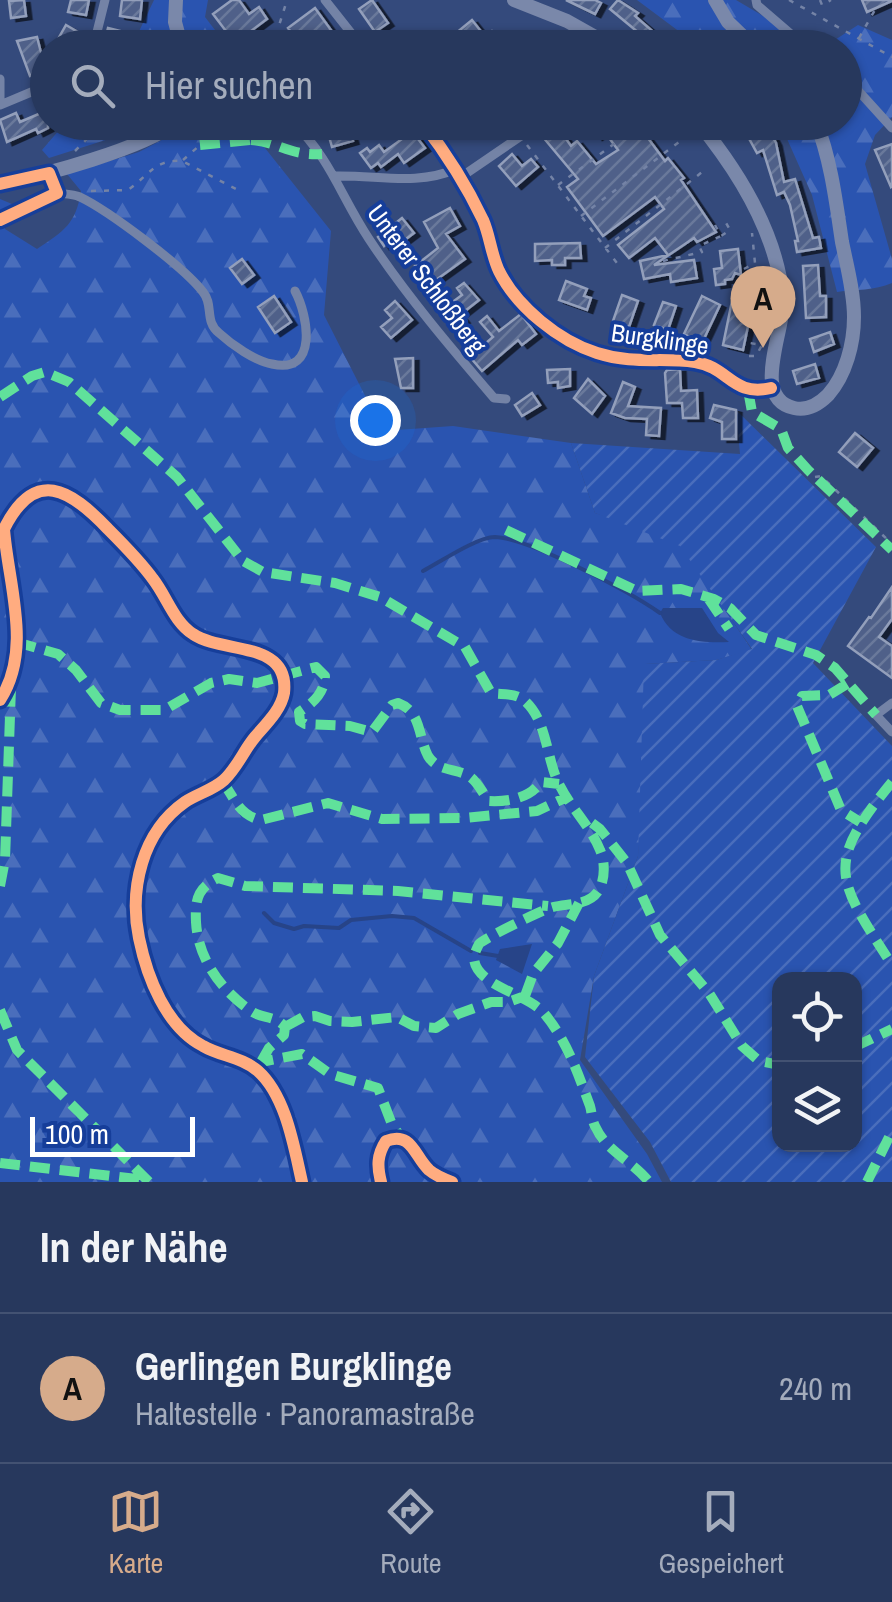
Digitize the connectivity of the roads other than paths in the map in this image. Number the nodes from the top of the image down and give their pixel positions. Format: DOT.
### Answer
graph roads {
  1 [pos="106,0"];
  2 [pos="176,0"];
  3 [pos="325,0"];
  4 [pos="514,0"];
  5 [pos="715,0"];
  6 [pos="756,0"];
  7 [pos="98,30"];
  8 [pos="177,30"];
  9 [pos="349,30"];
  10 [pos="583,30"];
  11 [pos="736,30"];
  12 [pos="786,30"];
  13 [pos="0,79"];
  14 [pos="30,91"];
  15 [pos="862,95"];
  16 [pos="0,102"];
  17 [pos="892,128"];
  18 [pos="142,140"];
  19 [pos="309,140"];
  20 [pos="435,140"];
  21 [pos="514,140"];
  22 [pos="712,140"];
  23 [pos="822,140"];
  24 [pos="49,173"];
  25 [pos="459,173"];
  26 [pos="336,176"];
  27 [pos="0,184"];
  28 [pos="58,192"];
  29 [pos="21,212"];
  30 [pos="0,220"];
  31 [pos="295,291"];
  32 [pos="771,388"];
  33 [pos="506,399"];
  34 [pos="892,703"];
  35 [pos="892,732"];
  1 -- 7 [label="street"];
  2 -- 8 [label="main road"];
  3 -- 9 [label="street"];
  4 -- 10 [label="main road"];
  5 -- 11 [label="main road"];
  6 -- 12 [label="street"];
  13 -- 16 [label="street"];
  14 -- 16 [label="street"];
  15 -- 17 [label="street"];
  18 -- 24 [label="main road"];
  19 -- 26 [label="street, Unterer Schloßberg"];
  20 -- 25 [label="street, Burgklinge"];
  21 -- 25 [label="street"];
  22 -- 32 [label="main road"];
  23 -- 32 [label="main road"];
  24 -- 27 [label="main road"];
  24 -- 28 [label="street"];
  25 -- 26 [label="street"];
  25 -- 32 [label="street, Burgklinge"];
  26 -- 33 [label="street, Unterer Schloßberg"];
  28 -- 29 [label="street"];
  28 -- 31 [label="street"];
  29 -- 30 [label="lane"];
  34 -- 35 [label="street"];
}
